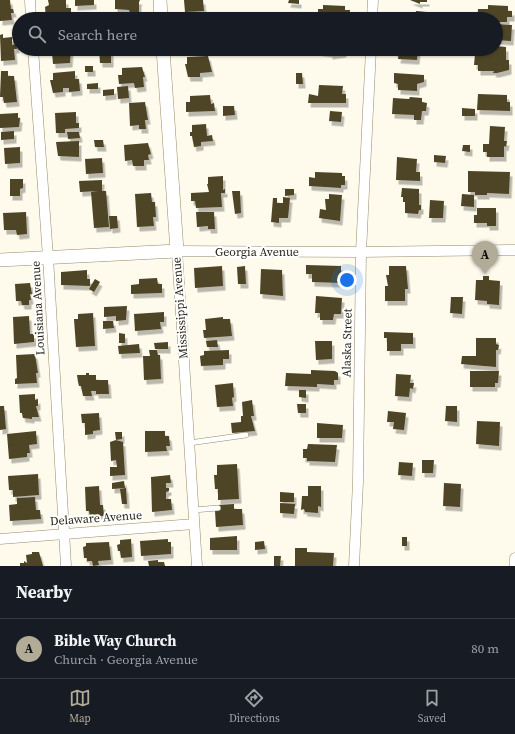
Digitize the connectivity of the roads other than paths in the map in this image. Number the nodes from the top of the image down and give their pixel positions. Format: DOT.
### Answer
graph roads {
  1 [pos="30,0"];
  2 [pos="160,0"];
  3 [pos="373,0"];
  4 [pos="31,12"];
  5 [pos="161,12"];
  6 [pos="372,12"];
  7 [pos="34,56"];
  8 [pos="163,56"];
  9 [pos="371,56"];
  10 [pos="515,250"];
  11 [pos="176,251"];
  12 [pos="361,252"];
  13 [pos="48,257"];
  14 [pos="0,260"];
  15 [pos="246,435"];
  16 [pos="188,443"];
  17 [pos="218,508"];
  18 [pos="193,510"];
  19 [pos="194,524"];
  20 [pos="64,533"];
  21 [pos="0,538"];
  22 [pos="515,558"];
  23 [pos="66,566"];
  24 [pos="197,566"];
  25 [pos="354,566"];
  26 [pos="515,566"];
  1 -- 4 [label="street"];
  2 -- 5 [label="street"];
  3 -- 6 [label="street"];
  7 -- 13 [label="street, Louisiana Avenue"];
  8 -- 11 [label="street, Mississippi Avenue"];
  9 -- 12 [label="street, Alaska Street"];
  10 -- 12 [label="street, Georgia Avenue"];
  11 -- 12 [label="street, Georgia Avenue"];
  11 -- 13 [label="street, Georgia Avenue"];
  11 -- 16 [label="street, Mississippi Avenue"];
  12 -- 25 [label="street, Alaska Street"];
  13 -- 14 [label="street, Georgia Avenue"];
  13 -- 20 [label="street, Louisiana Avenue"];
  15 -- 16 [label="lane"];
  16 -- 18 [label="street, Mississippi Avenue"];
  17 -- 18 [label="lane"];
  18 -- 19 [label="street, Mississippi Avenue"];
  19 -- 20 [label="street, Delaware Avenue"];
  19 -- 24 [label="street, Mississippi Avenue"];
  20 -- 21 [label="street, Delaware Avenue"];
  20 -- 23 [label="street, Louisiana Avenue"];
  22 -- 26 [label="street"];
}
